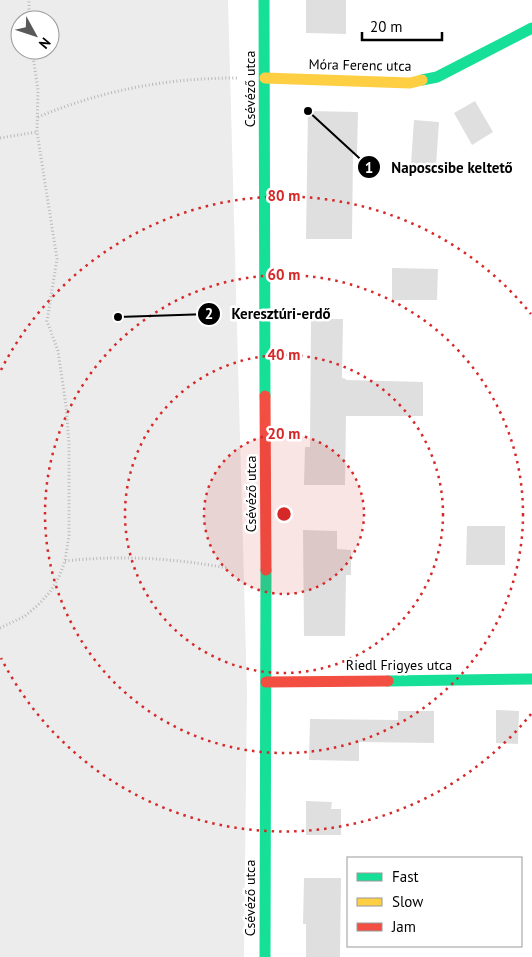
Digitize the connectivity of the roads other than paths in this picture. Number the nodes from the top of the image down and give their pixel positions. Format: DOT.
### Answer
graph roads {
  1 [pos="264,0"];
  2 [pos="532,28"];
  3 [pos="265,78"];
  4 [pos="532,679"];
  5 [pos="266,682"];
  6 [pos="264,957"];
  1 -- 3 [label="main road, Csévéző utca"];
  2 -- 3 [label="main road, Móra Ferenc utca"];
  3 -- 5 [label="main road, Csévéző utca"];
  4 -- 5 [label="main road, Riedl Frigyes utca"];
  5 -- 6 [label="main road, Csévéző utca"];
}
